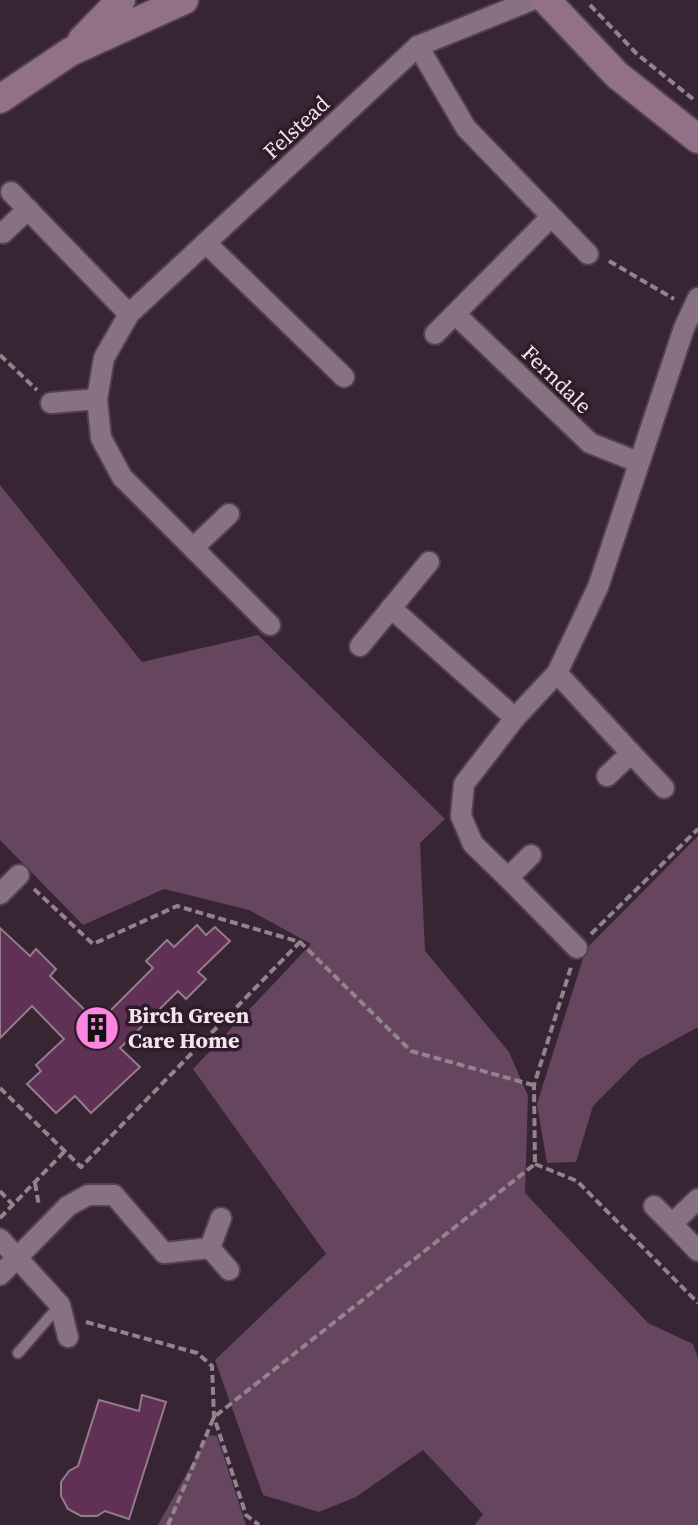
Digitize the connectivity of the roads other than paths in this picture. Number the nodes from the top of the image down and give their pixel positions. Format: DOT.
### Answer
graph roads {
  1 [pos="121,0"];
  2 [pos="184,0"];
  3 [pos="532,0"];
  4 [pos="546,0"];
  5 [pos="418,46"];
  6 [pos="70,52"];
  7 [pos="0,99"];
  8 [pos="698,139"];
  9 [pos="11,192"];
  10 [pos="28,209"];
  11 [pos="550,218"];
  12 [pos="3,233"];
  13 [pos="206,243"];
  14 [pos="588,254"];
  15 [pos="695,304"];
  16 [pos="129,314"];
  17 [pos="455,314"];
  18 [pos="435,334"];
  19 [pos="344,377"];
  20 [pos="97,399"];
  21 [pos="51,403"];
  22 [pos="638,462"];
  23 [pos="229,514"];
  24 [pos="193,548"];
  25 [pos="429,562"];
  26 [pos="391,608"];
  27 [pos="270,625"];
  28 [pos="360,646"];
  29 [pos="557,673"];
  30 [pos="515,718"];
  31 [pos="631,753"];
  32 [pos="607,776"];
  33 [pos="664,788"];
  34 [pos="531,855"];
  35 [pos="19,875"];
  36 [pos="508,878"];
  37 [pos="0,894"];
  38 [pos="577,948"];
  39 [pos="698,1199"];
  40 [pos="654,1206"];
  41 [pos="221,1218"];
  42 [pos="672,1224"];
  43 [pos="0,1239"];
  44 [pos="210,1248"];
  45 [pos="698,1251"];
  46 [pos="18,1258"];
  47 [pos="229,1270"];
  48 [pos="0,1275"];
  49 [pos="60,1305"];
  50 [pos="68,1337"];
  51 [pos="18,1353"];
  1 -- 6 [label="street"];
  2 -- 6 [label="street"];
  3 -- 5 [label="street, Felstead"];
  4 -- 8 [label="street"];
  5 -- 11 [label="street"];
  5 -- 13 [label="street, Felstead"];
  6 -- 7 [label="street"];
  9 -- 10 [label="street"];
  10 -- 12 [label="street"];
  10 -- 16 [label="street"];
  11 -- 14 [label="street"];
  11 -- 17 [label="street"];
  13 -- 16 [label="street, Felstead"];
  13 -- 19 [label="street"];
  15 -- 22 [label="street"];
  16 -- 20 [label="street, Felstead"];
  17 -- 18 [label="street"];
  17 -- 22 [label="street, Ferndale"];
  20 -- 21 [label="street"];
  20 -- 24 [label="street, Felstead"];
  22 -- 29 [label="street"];
  23 -- 24 [label="street"];
  24 -- 27 [label="street, Felstead"];
  25 -- 26 [label="street"];
  26 -- 28 [label="street"];
  26 -- 30 [label="street"];
  29 -- 30 [label="street"];
  29 -- 31 [label="street"];
  30 -- 36 [label="street"];
  31 -- 32 [label="street"];
  31 -- 33 [label="street"];
  34 -- 36 [label="street"];
  35 -- 37 [label="street"];
  36 -- 38 [label="street"];
  39 -- 42 [label="street"];
  40 -- 42 [label="street"];
  41 -- 44 [label="street"];
  42 -- 45 [label="street"];
  43 -- 46 [label="street"];
  44 -- 46 [label="street"];
  44 -- 47 [label="street"];
  46 -- 48 [label="street"];
  46 -- 49 [label="street"];
  49 -- 50 [label="street"];
  49 -- 51 [label="lane"];
}
